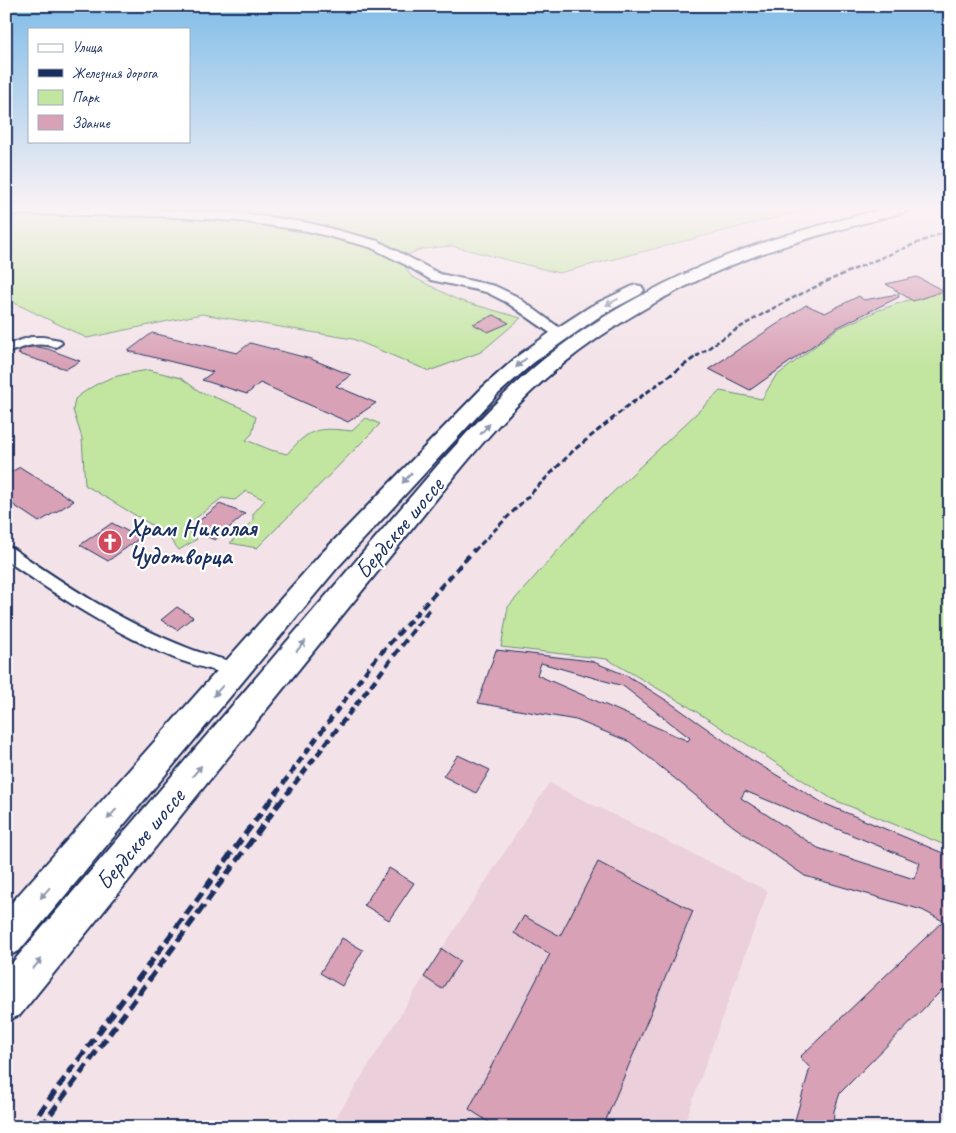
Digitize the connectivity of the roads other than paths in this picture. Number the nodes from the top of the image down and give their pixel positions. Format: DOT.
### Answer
graph roads {
  1 [pos="404,260"];
  2 [pos="701,260"];
  3 [pos="731,260"];
  4 [pos="561,334"];
  5 [pos="56,343"];
  6 [pos="6,349"];
  7 [pos="442,441"];
  8 [pos="467,448"];
  9 [pos="6,552"];
  10 [pos="236,670"];
  11 [pos="6,938"];
  12 [pos="6,1001"];
  1 -- 4 [label="street"];
  2 -- 4 [label="highway, Бердское шоссе, one-way"];
  8 -- 3 [label="highway, Бердское шоссе, one-way"];
  4 -- 7 [label="highway, Бердское шоссе, one-way"];
  5 -- 6 [label="street"];
  7 -- 8 [label="highway"];
  7 -- 10 [label="highway, Бердское шоссе, one-way"];
  12 -- 8 [label="highway, Бердское шоссе, one-way"];
  9 -- 10 [label="street"];
  10 -- 11 [label="highway, Бердское шоссе, one-way"];
}
